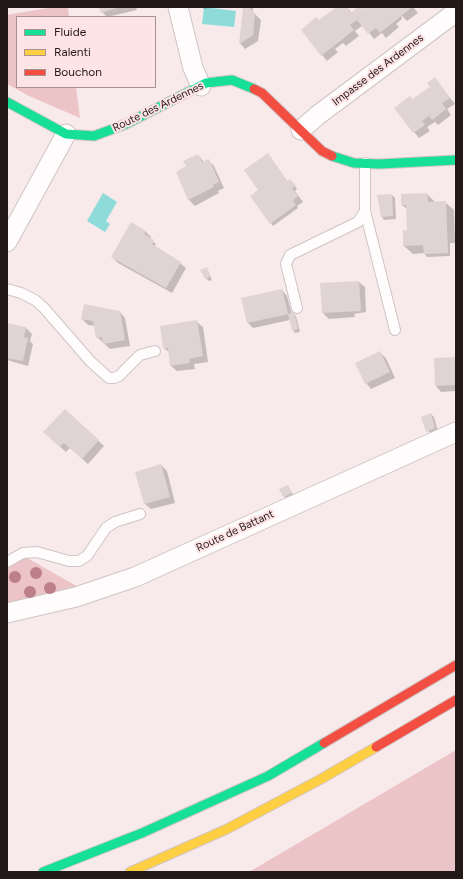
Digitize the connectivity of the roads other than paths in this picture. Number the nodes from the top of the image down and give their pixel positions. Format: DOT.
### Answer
graph roads {
  1 [pos="178,7"];
  2 [pos="456,12"];
  3 [pos="201,86"];
  4 [pos="7,102"];
  5 [pos="301,130"];
  6 [pos="66,134"];
  7 [pos="456,160"];
  8 [pos="365,164"];
  9 [pos="365,211"];
  10 [pos="7,242"];
  11 [pos="7,289"];
  12 [pos="296,308"];
  13 [pos="395,330"];
  14 [pos="155,351"];
  15 [pos="456,432"];
  16 [pos="140,514"];
  17 [pos="7,562"];
  18 [pos="7,613"];
  19 [pos="456,665"];
  20 [pos="456,700"];
  21 [pos="44,872"];
  22 [pos="130,872"];
  1 -- 3 [label="street"];
  2 -- 5 [label="street, Impasse des Ardennes"];
  3 -- 5 [label="main road, Route des Ardennes"];
  3 -- 6 [label="main road, Route des Ardennes"];
  4 -- 6 [label="main road, Route des Ardennes"];
  5 -- 8 [label="main road, Route des Ardennes"];
  6 -- 10 [label="street"];
  7 -- 8 [label="main road, Route des Ardennes"];
  8 -- 9 [label="lane"];
  9 -- 12 [label="lane"];
  9 -- 13 [label="lane"];
  11 -- 14 [label="lane"];
  15 -- 18 [label="street, Route de Battant"];
  16 -- 17 [label="lane"];
  19 -- 21 [label="main road"];
  20 -- 22 [label="main road"];
}
